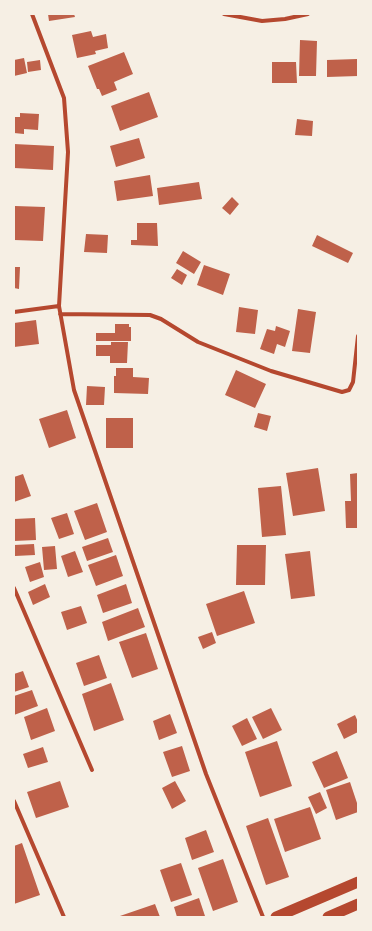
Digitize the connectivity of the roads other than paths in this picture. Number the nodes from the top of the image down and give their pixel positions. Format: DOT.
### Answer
graph roads {
  1 [pos="32,14"];
  2 [pos="224,14"];
  3 [pos="308,14"];
  4 [pos="59,306"];
  5 [pos="14,312"];
  6 [pos="60,314"];
  7 [pos="358,336"];
  8 [pos="14,588"];
  9 [pos="92,770"];
  10 [pos="14,801"];
  11 [pos="358,882"];
  12 [pos="358,904"];
  13 [pos="64,917"];
  14 [pos="263,917"];
  15 [pos="276,917"];
  16 [pos="328,917"];
  1 -- 4 [label="street"];
  2 -- 3 [label="street"];
  4 -- 5 [label="street"];
  4 -- 6 [label="street"];
  6 -- 7 [label="street"];
  6 -- 14 [label="street"];
  8 -- 9 [label="street"];
  10 -- 13 [label="street"];
  11 -- 15 [label="highway"];
  12 -- 16 [label="highway"];
}
